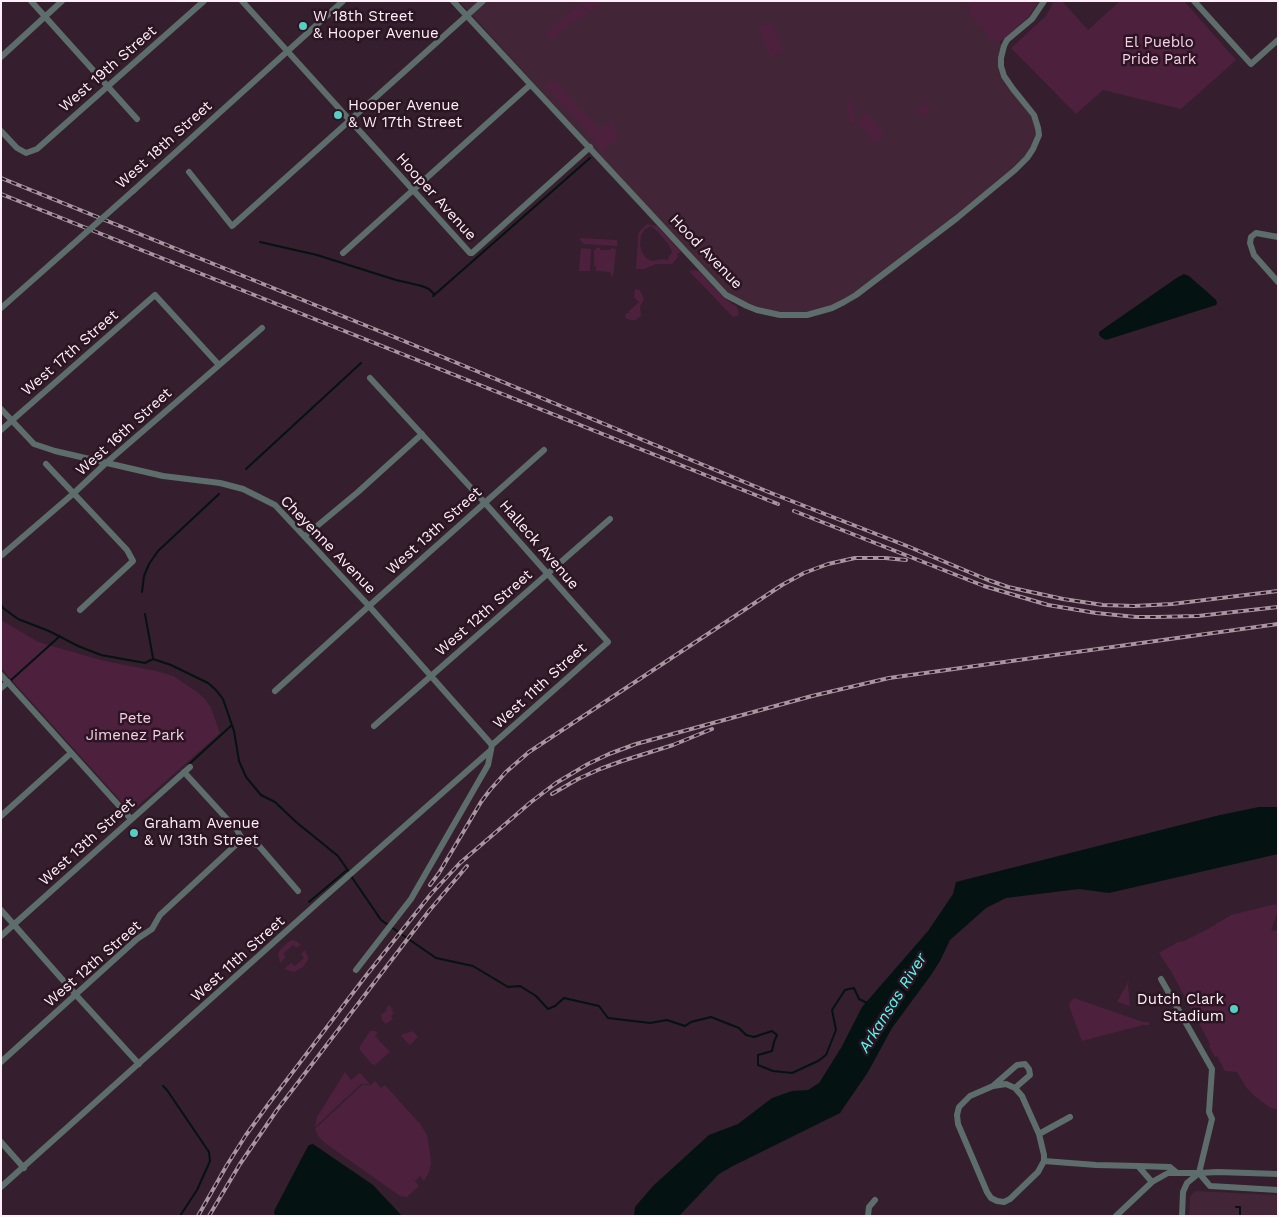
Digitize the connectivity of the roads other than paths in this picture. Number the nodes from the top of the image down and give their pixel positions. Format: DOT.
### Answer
graph roads {
  1 [pos="31,1"];
  2 [pos="62,1"];
  3 [pos="204,1"];
  4 [pos="242,1"];
  5 [pos="343,1"];
  6 [pos="453,1"];
  7 [pos="484,1"];
  8 [pos="1044,1"];
  9 [pos="1194,1"];
  10 [pos="467,16"];
  11 [pos="45,17"];
  12 [pos="1278,40"];
  13 [pos="287,51"];
  14 [pos="1,57"];
  15 [pos="530,85"];
  16 [pos="108,86"];
  17 [pos="137,118"];
  18 [pos="350,120"];
  19 [pos="1,130"];
  20 [pos="590,147"];
  21 [pos="189,172"];
  22 [pos="413,190"];
  23 [pos="1278,237"];
  24 [pos="343,252"];
  25 [pos="1278,282"];
  26 [pos="1,308"];
  27 [pos="262,328"];
  28 [pos="219,365"];
  29 [pos="370,378"];
  30 [pos="1,409"];
  31 [pos="12,420"];
  32 [pos="1,430"];
  33 [pos="422,434"];
  34 [pos="544,450"];
  35 [pos="106,463"];
  36 [pos="46,464"];
  37 [pos="74,493"];
  38 [pos="485,503"];
  39 [pos="610,519"];
  40 [pos="305,536"];
  41 [pos="2,555"];
  42 [pos="547,575"];
  43 [pos="369,606"];
  44 [pos="80,610"];
  45 [pos="608,642"];
  46 [pos="1,675"];
  47 [pos="431,676"];
  48 [pos="8,682"];
  49 [pos="1,688"];
  50 [pos="275,692"];
  51 [pos="374,726"];
  52 [pos="492,747"];
  53 [pos="71,753"];
  54 [pos="190,767"];
  55 [pos="184,772"];
  56 [pos="1,816"];
  57 [pos="131,820"];
  58 [pos="241,840"];
  59 [pos="298,891"];
  60 [pos="1,910"];
  61 [pos="14,924"];
  62 [pos="1,936"];
  63 [pos="356,970"];
  64 [pos="1161,979"];
  65 [pos="76,995"];
  66 [pos="1,1062"];
  67 [pos="138,1064"];
  68 [pos="993,1086"];
  69 [pos="1014,1088"];
  70 [pos="1070,1117"];
  71 [pos="1039,1134"];
  72 [pos="1,1142"];
  73 [pos="1044,1161"];
  74 [pos="1138,1166"];
  75 [pos="24,1168"];
  76 [pos="1176,1172"];
  77 [pos="1199,1173"];
  78 [pos="1278,1174"];
  79 [pos="1152,1182"];
  80 [pos="1,1187"];
  81 [pos="1278,1190"];
  82 [pos="875,1200"];
  83 [pos="868,1216"];
  84 [pos="1116,1216"];
  85 [pos="1182,1216"];
  1 -- 11 [label="street"];
  2 -- 11 [label="street"];
  3 -- 16 [label="street, West 19th Street"];
  4 -- 13 [label="street, Hooper Avenue"];
  5 -- 13 [label="street, West 18th Street"];
  6 -- 10 [label="street, Hood Avenue"];
  7 -- 10 [label="street"];
  8 -- 20 [label="street, Hood Avenue"];
  9 -- 12 [label="street"];
  10 -- 15 [label="street, Hood Avenue"];
  10 -- 18 [label="street"];
  11 -- 14 [label="street"];
  11 -- 16 [label="street"];
  13 -- 18 [label="street, Hooper Avenue"];
  13 -- 26 [label="street, West 18th Street, bridge"];
  15 -- 20 [label="street, Hood Avenue"];
  15 -- 22 [label="street"];
  16 -- 17 [label="street"];
  16 -- 19 [label="street, West 19th Street"];
  18 -- 21 [label="street"];
  18 -- 22 [label="street, Hooper Avenue"];
  20 -- 22 [label="street, Hooper Avenue"];
  22 -- 24 [label="street"];
  23 -- 25 [label="street"];
  27 -- 28 [label="street, West 16th Street"];
  28 -- 31 [label="street, West 17th Street"];
  28 -- 35 [label="street, West 16th Street"];
  29 -- 33 [label="street, Halleck Avenue"];
  30 -- 31 [label="street, Cheyenne Avenue"];
  31 -- 32 [label="street, West 17th Street"];
  31 -- 35 [label="street, Cheyenne Avenue"];
  33 -- 38 [label="street, Halleck Avenue"];
  33 -- 40 [label="street"];
  34 -- 38 [label="street, West 13th Street"];
  35 -- 37 [label="street, West 16th Street"];
  35 -- 40 [label="street, Cheyenne Avenue"];
  36 -- 37 [label="street"];
  37 -- 41 [label="street, West 16th Street"];
  37 -- 44 [label="street"];
  38 -- 42 [label="street, Halleck Avenue"];
  38 -- 43 [label="street, West 13th Street"];
  39 -- 42 [label="street, West 12th Street"];
  40 -- 43 [label="street, Cheyenne Avenue"];
  42 -- 45 [label="street, Halleck Avenue"];
  42 -- 47 [label="street, West 12th Street"];
  43 -- 47 [label="street, Cheyenne Avenue"];
  43 -- 50 [label="street, West 13th Street"];
  45 -- 52 [label="street, West 11th Street"];
  46 -- 48 [label="street"];
  47 -- 51 [label="street, West 12th Street"];
  47 -- 52 [label="street, Cheyenne Avenue"];
  48 -- 49 [label="street"];
  48 -- 53 [label="street"];
  52 -- 63 [label="street, West 11th Street"];
  52 -- 67 [label="street, West 11th Street"];
  53 -- 56 [label="street"];
  53 -- 57 [label="street"];
  54 -- 55 [label="street, West 13th Street"];
  55 -- 57 [label="street, West 13th Street"];
  55 -- 58 [label="street"];
  57 -- 61 [label="street, West 13th Street"];
  58 -- 59 [label="street"];
  58 -- 65 [label="street, West 12th Street"];
  60 -- 61 [label="street"];
  61 -- 62 [label="street, West 13th Street"];
  61 -- 65 [label="street"];
  64 -- 77 [label="street"];
  65 -- 66 [label="street, West 12th Street"];
  65 -- 67 [label="street"];
  67 -- 75 [label="street, West 11th Street"];
  68 -- 69 [label="street"];
  68 -- 69 [label="street"];
  68 -- 73 [label="street"];
  69 -- 71 [label="street"];
  70 -- 71 [label="street"];
  71 -- 73 [label="street"];
  72 -- 75 [label="street"];
  73 -- 74 [label="street"];
  74 -- 76 [label="street"];
  74 -- 79 [label="street"];
  75 -- 80 [label="street, West 11th Street"];
  76 -- 77 [label="street"];
  76 -- 79 [label="street"];
  77 -- 78 [label="street"];
  77 -- 81 [label="street"];
  77 -- 85 [label="street"];
  79 -- 84 [label="street"];
  82 -- 83 [label="street"];
}
